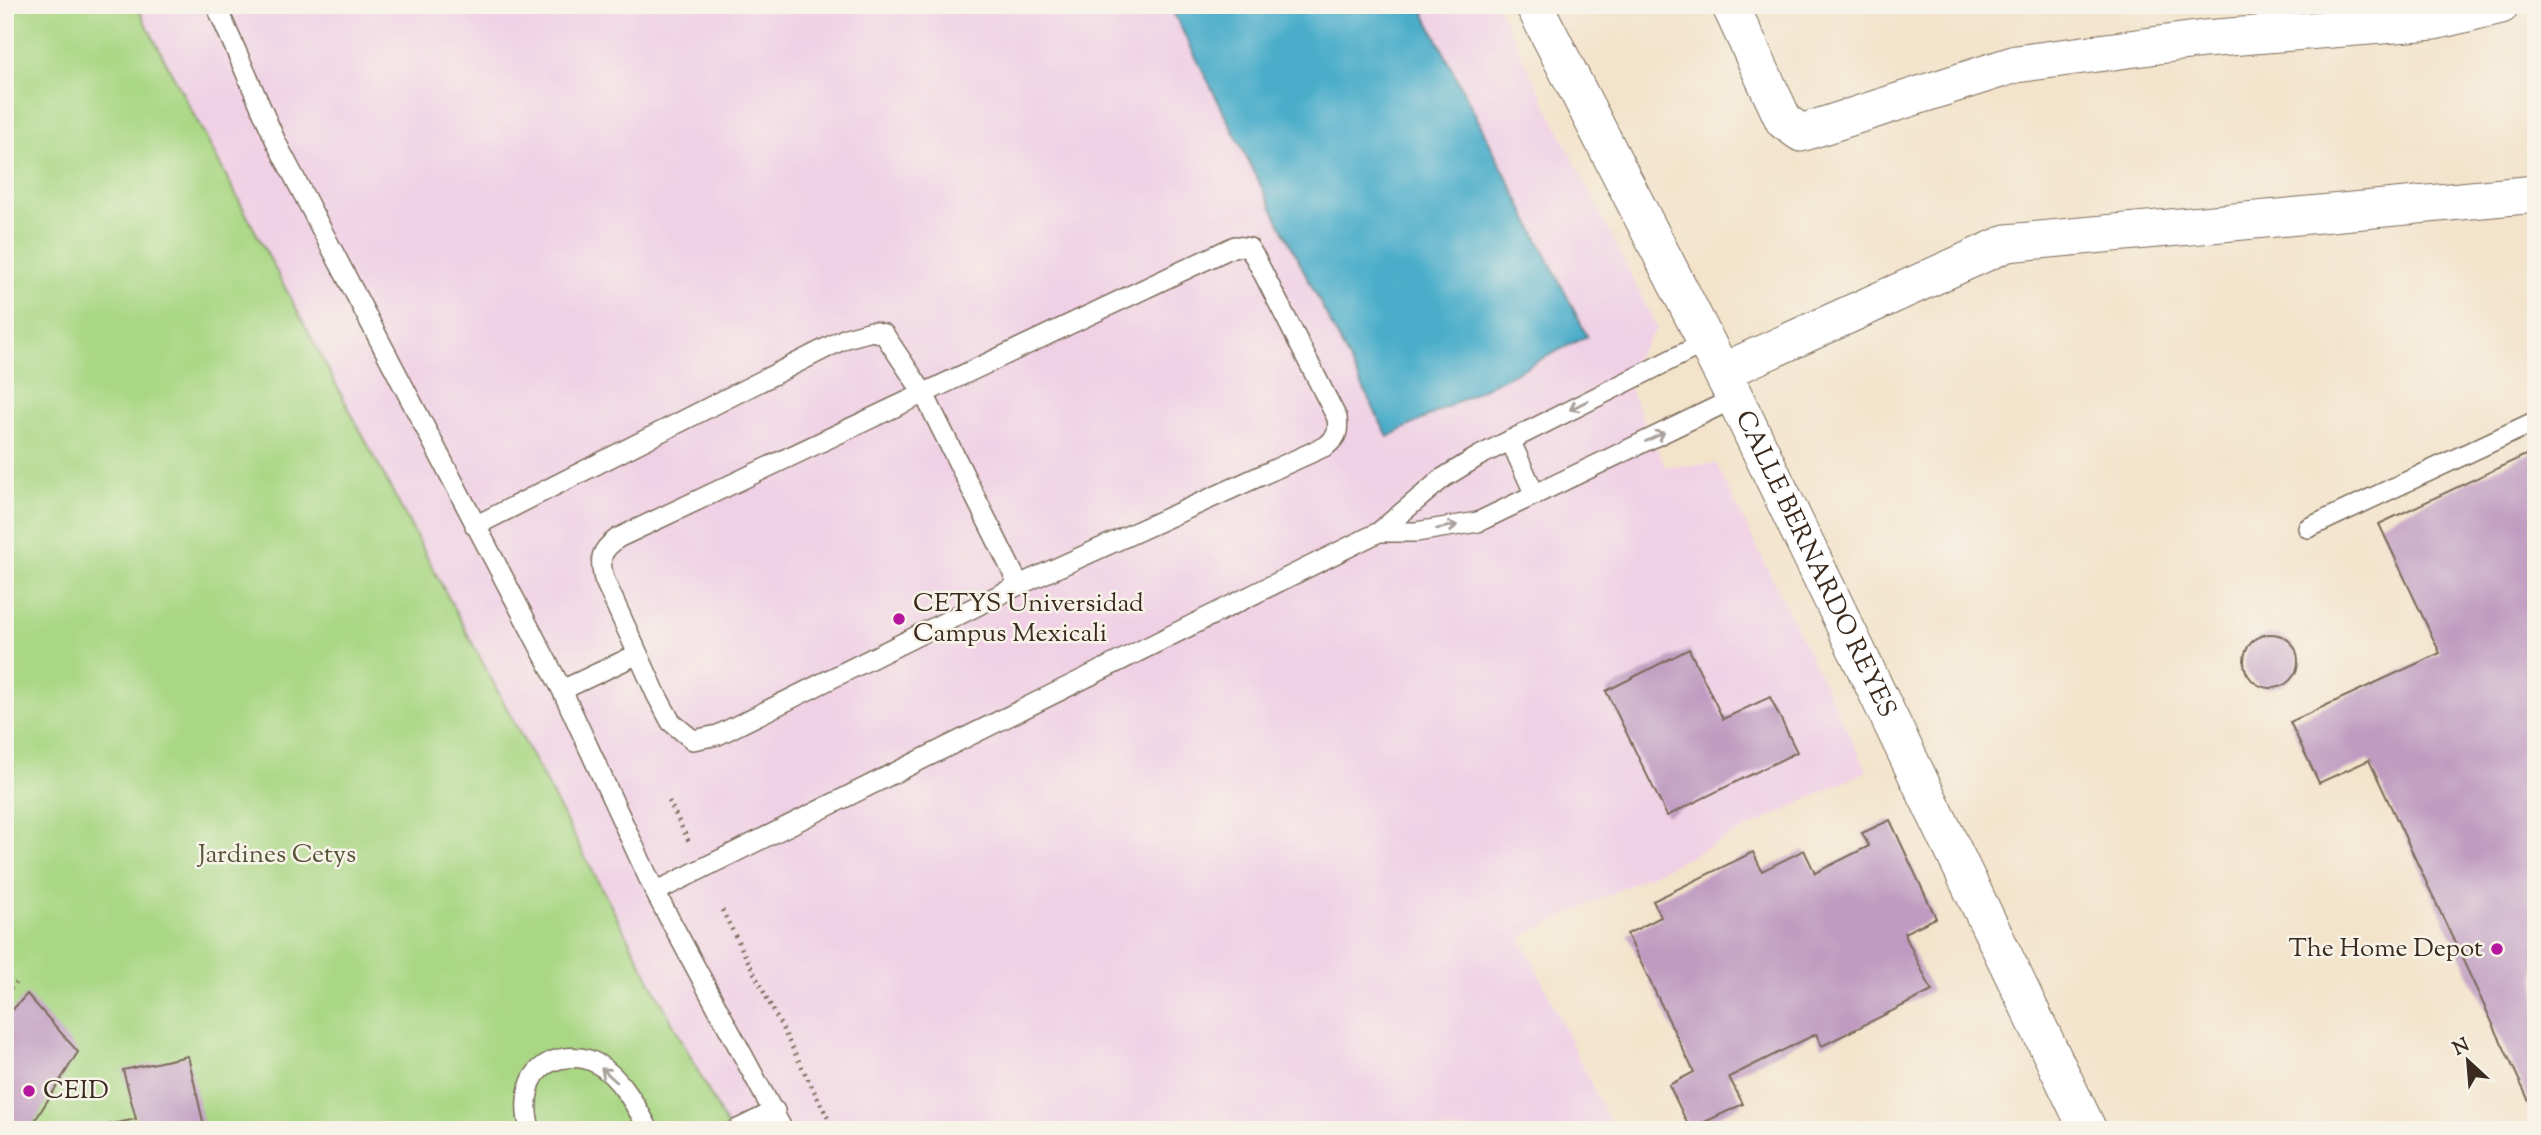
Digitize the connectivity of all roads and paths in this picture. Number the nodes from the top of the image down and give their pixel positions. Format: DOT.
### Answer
graph roads {
  1 [pos="216,5"];
  2 [pos="1534,5"];
  3 [pos="1730,5"];
  4 [pos="2501,5"];
  5 [pos="2536,194"];
  6 [pos="1721,370"];
  7 [pos="924,394"];
  8 [pos="2536,421"];
  9 [pos="1510,440"];
  10 [pos="1535,495"];
  11 [pos="475,526"];
  12 [pos="2308,528"];
  13 [pos="1379,532"];
  14 [pos="1019,585"];
  15 [pos="638,654"];
  16 [pos="562,690"];
  17 [pos="669,801"];
  18 [pos="690,845"];
  19 [pos="655,892"];
  20 [pos="722,910"];
  21 [pos="16,983"];
  22 [pos="5,993"];
  23 [pos="775,1111"];
  24 [pos="531,1130"];
  25 [pos="649,1130"];
  26 [pos="736,1130"];
  27 [pos="783,1130"];
  28 [pos="834,1130"];
  29 [pos="2088,1130"];
  1 -- 11 [label="lane"];
  2 -- 6 [label="street, CALLE BERNARDO REYES"];
  3 -- 4 [label="street"];
  5 -- 6 [label="street"];
  6 -- 9 [label="lane, one-way"];
  10 -- 6 [label="lane, one-way"];
  6 -- 29 [label="street, CALLE BERNARDO REYES"];
  7 -- 11 [label="lane"];
  7 -- 14 [label="lane"];
  7 -- 14 [label="lane"];
  7 -- 15 [label="lane"];
  8 -- 12 [label="lane"];
  9 -- 10 [label="lane"];
  9 -- 13 [label="lane"];
  13 -- 10 [label="lane, one-way"];
  11 -- 16 [label="lane"];
  13 -- 19 [label="lane"];
  14 -- 15 [label="lane"];
  15 -- 16 [label="lane"];
  16 -- 19 [label="lane"];
  17 -- 18 [label="path"];
  19 -- 23 [label="lane"];
  20 -- 28 [label="path"];
  21 -- 22 [label="path"];
  23 -- 26 [label="lane"];
  23 -- 27 [label="lane"];
  25 -- 24 [label="lane, one-way"];
}
